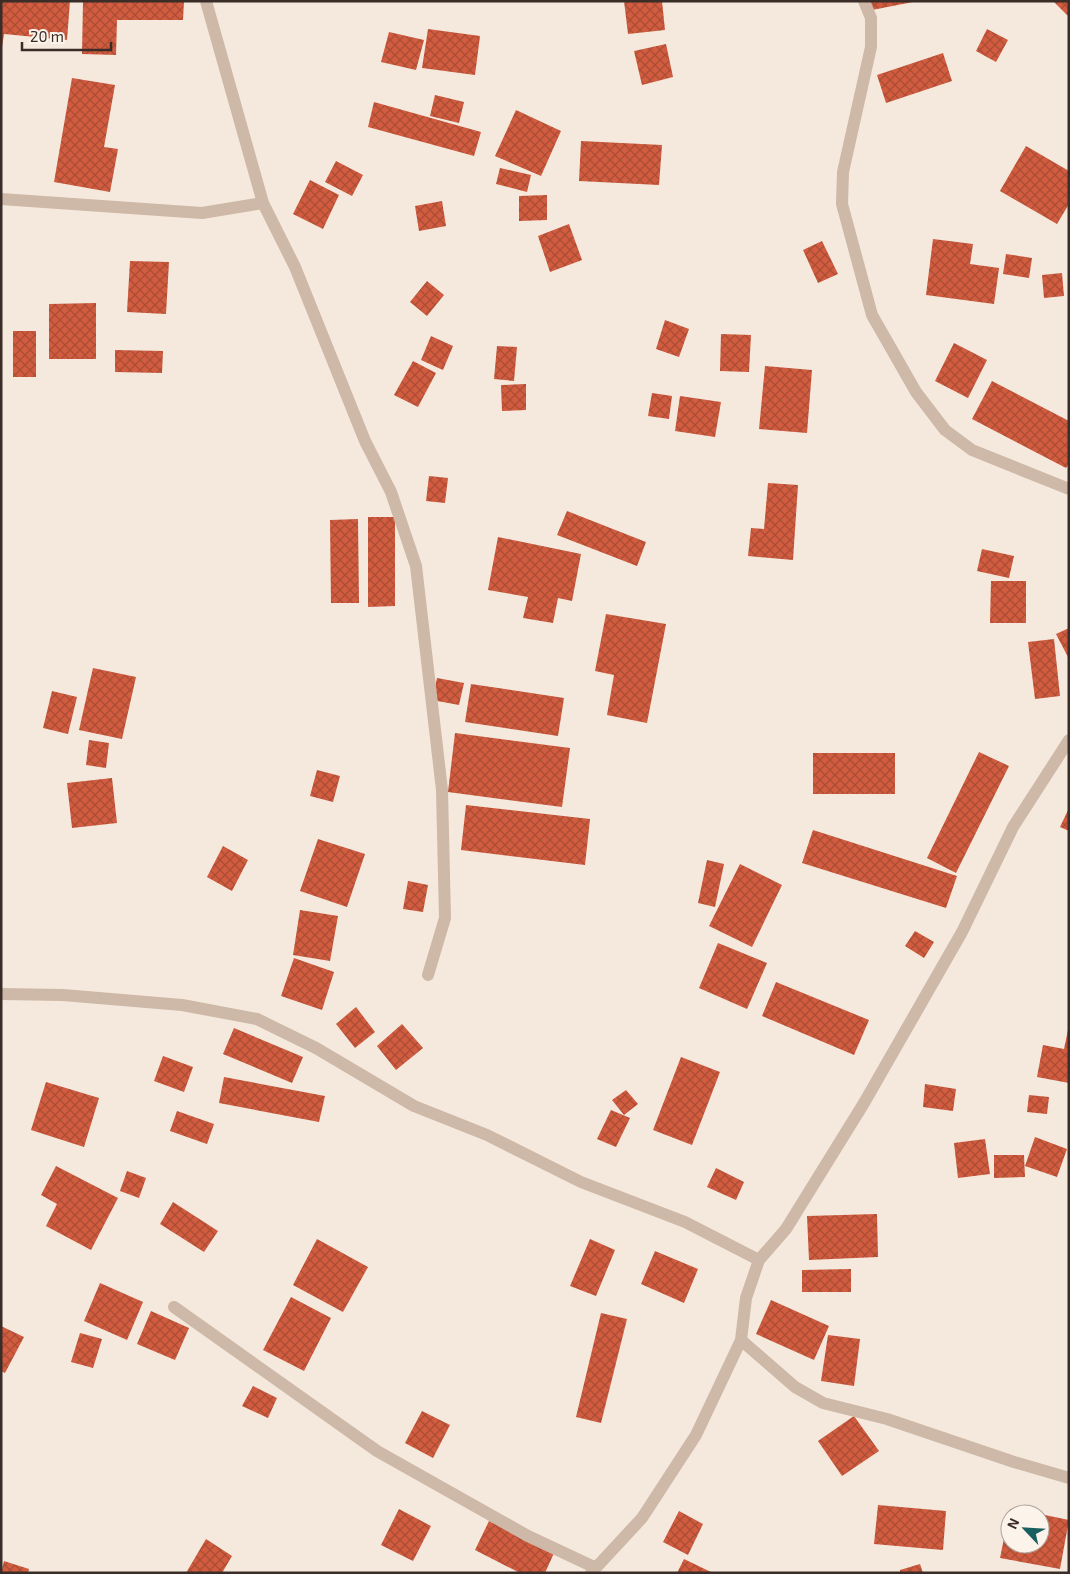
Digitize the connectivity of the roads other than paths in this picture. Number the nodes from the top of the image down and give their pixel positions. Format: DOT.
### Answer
graph roads {
  1 [pos="206,1"];
  2 [pos="864,1"];
  3 [pos="1,199"];
  4 [pos="263,202"];
  5 [pos="1069,489"];
  6 [pos="1069,740"];
  7 [pos="428,975"];
  8 [pos="1,994"];
  9 [pos="759,1260"];
  10 [pos="174,1307"];
  11 [pos="741,1340"];
  12 [pos="1069,1478"];
  13 [pos="592,1570"];
  1 -- 4 [label="street"];
  2 -- 5 [label="street"];
  3 -- 4 [label="street"];
  4 -- 7 [label="street"];
  6 -- 9 [label="street"];
  8 -- 9 [label="street"];
  9 -- 11 [label="street"];
  10 -- 13 [label="street"];
  11 -- 12 [label="street"];
  11 -- 13 [label="street"];
}
